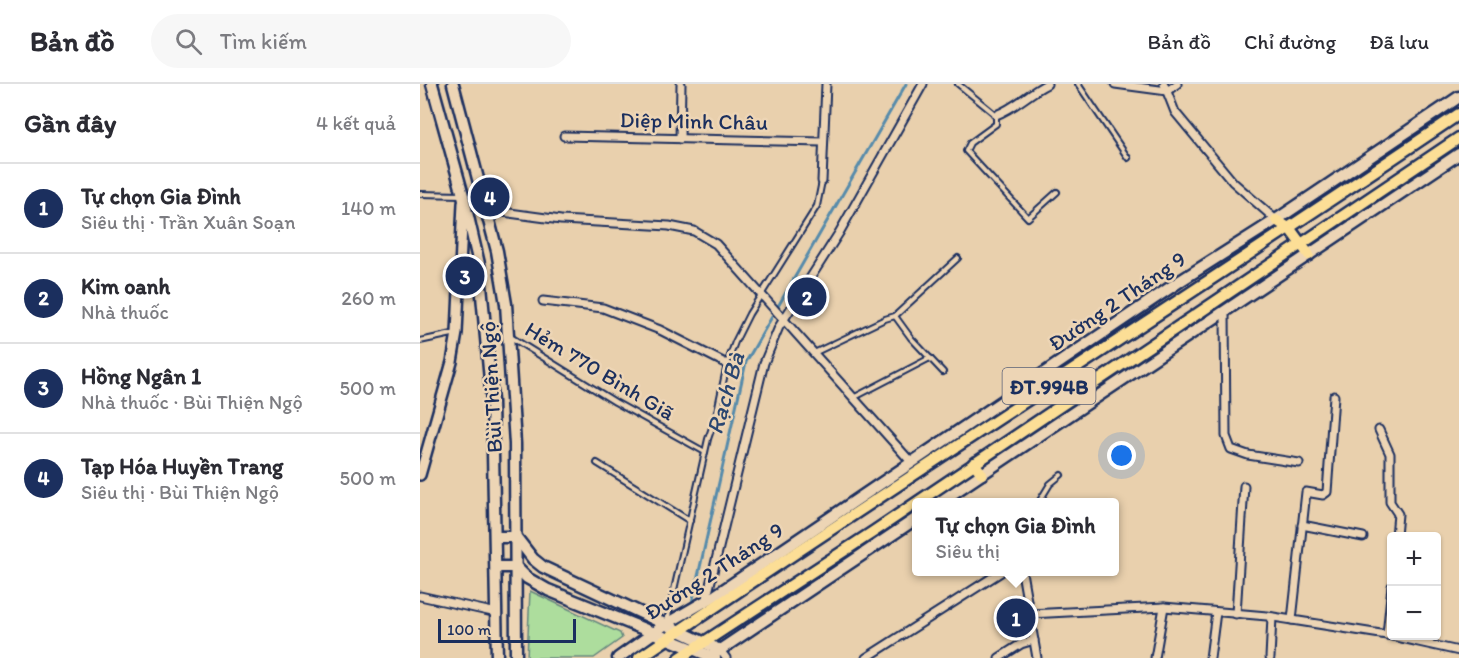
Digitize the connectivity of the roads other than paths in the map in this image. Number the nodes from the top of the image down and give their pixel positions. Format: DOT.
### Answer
graph roads {
  1 [pos="432,84"];
  2 [pos="453,84"];
  3 [pos="681,84"];
  4 [pos="826,84"];
  5 [pos="923,84"];
  6 [pos="958,84"];
  7 [pos="1047,84"];
  8 [pos="1078,84"];
  9 [pos="1115,84"];
  10 [pos="1177,84"];
  11 [pos="1165,87"];
  12 [pos="1459,98"];
  13 [pos="1459,114"];
  14 [pos="996,115"];
  15 [pos="564,136"];
  16 [pos="1459,138"];
  17 [pos="680,139"];
  18 [pos="823,142"];
  19 [pos="1459,154"];
  20 [pos="1128,158"];
  21 [pos="822,181"];
  22 [pos="1057,192"];
  23 [pos="420,194"];
  24 [pos="463,195"];
  25 [pos="487,210"];
  26 [pos="1276,220"];
  27 [pos="1290,228"];
  28 [pos="1301,244"];
  29 [pos="1309,255"];
  30 [pos="958,258"];
  31 [pos="761,295"];
  32 [pos="543,301"];
  33 [pos="1225,311"];
  34 [pos="896,316"];
  35 [pos="784,320"];
  36 [pos="457,333"];
  37 [pos="508,336"];
  38 [pos="420,341"];
  39 [pos="813,353"];
  40 [pos="930,358"];
  41 [pos="728,364"];
  42 [pos="943,372"];
  43 [pos="1334,396"];
  44 [pos="854,398"];
  45 [pos="1379,430"];
  46 [pos="962,436"];
  47 [pos="705,452"];
  48 [pos="911,462"];
  49 [pos="597,463"];
  50 [pos="974,463"];
  51 [pos="1299,463"];
  52 [pos="982,474"];
  53 [pos="1061,475"];
  54 [pos="420,476"];
  55 [pos="1244,486"];
  56 [pos="921,498"];
  57 [pos="949,498"];
  58 [pos="1041,498"];
  59 [pos="912,504"];
  60 [pos="690,521"];
  61 [pos="912,521"];
  62 [pos="1302,525"];
  63 [pos="1396,532"];
  64 [pos="496,537"];
  65 [pos="516,537"];
  66 [pos="1363,537"];
  67 [pos="496,567"];
  68 [pos="516,567"];
  69 [pos="995,576"];
  70 [pos="1023,576"];
  71 [pos="420,596"];
  72 [pos="706,601"];
  73 [pos="1164,608"];
  74 [pos="1215,612"];
  75 [pos="496,613"];
  76 [pos="1030,614"];
  77 [pos="1236,614"];
  78 [pos="1272,617"];
  79 [pos="1292,620"];
  80 [pos="666,624"];
  81 [pos="679,631"];
  82 [pos="654,633"];
  83 [pos="1387,635"];
  84 [pos="668,639"];
  85 [pos="1034,640"];
  86 [pos="1410,640"];
  87 [pos="704,642"];
  88 [pos="694,649"];
  89 [pos="1459,651"];
  90 [pos="716,656"];
  91 [pos="497,658"];
  92 [pos="516,658"];
  93 [pos="618,658"];
  94 [pos="639,658"];
  95 [pos="680,658"];
  96 [pos="866,658"];
  97 [pos="999,658"];
  98 [pos="1038,658"];
  99 [pos="1155,658"];
  100 [pos="1210,658"];
  101 [pos="1270,658"];
  1 -- 24 [label="main road, Bùi Thiện Ngộ"];
  2 -- 25 [label="main road, Bùi Thiện Ngộ"];
  3 -- 17 [label="street"];
  4 -- 18 [label="street"];
  5 -- 35 [label="street"];
  6 -- 14 [label="lane"];
  7 -- 14 [label="street"];
  8 -- 20 [label="lane"];
  9 -- 11 [label="street"];
  10 -- 11 [label="street"];
  11 -- 26 [label="street"];
  12 -- 26 [label="main road, Đường 2 Tháng 9 / ĐT.994B"];
  13 -- 27 [label="main road, Đường 2 Tháng 9 / ĐT.994B"];
  14 -- 22 [label="lane"];
  15 -- 17 [label="street, Diệp Minh Châu"];
  16 -- 28 [label="main road, ĐT.994B"];
  17 -- 18 [label="street, Diệp Minh Châu"];
  18 -- 21 [label="street"];
  19 -- 29 [label="main road, ĐT.994B"];
  21 -- 31 [label="lane"];
  23 -- 24 [label="lane"];
  24 -- 36 [label="street, Bùi Thiện Ngộ"];
  24 -- 64 [label="main road, Bùi Thiện Ngộ"];
  25 -- 31 [label="street"];
  25 -- 37 [label="main road, Bùi Thiện Ngộ"];
  26 -- 27 [label="main road"];
  26 -- 46 [label="main road, Đường 2 Tháng 9 / ĐT.994B"];
  27 -- 28 [label="main road"];
  27 -- 46 [label="main road, Đường 2 Tháng 9 / ĐT.994B"];
  28 -- 29 [label="main road"];
  28 -- 50 [label="main road, ĐT.994B"];
  29 -- 33 [label="main road, ĐT.994B"];
  30 -- 34 [label="lane"];
  31 -- 35 [label="street"];
  31 -- 41 [label="lane"];
  32 -- 41 [label="street"];
  33 -- 51 [label="street"];
  33 -- 52 [label="main road, ĐT.994B"];
  34 -- 39 [label="lane"];
  34 -- 40 [label="lane"];
  35 -- 39 [label="street"];
  35 -- 72 [label="street"];
  36 -- 38 [label="lane"];
  36 -- 54 [label="street, Bùi Thiện Ngộ"];
  37 -- 47 [label="lane, Hẻm 770 Bình Giã"];
  37 -- 65 [label="main road, Bùi Thiện Ngộ"];
  39 -- 44 [label="street"];
  40 -- 42 [label="lane"];
  40 -- 44 [label="lane"];
  41 -- 47 [label="lane"];
  43 -- 62 [label="street"];
  44 -- 48 [label="street"];
  45 -- 63 [label="street"];
  46 -- 48 [label="main road, Đường 2 Tháng 9 / ĐT.994B"];
  46 -- 81 [label="main road, Đường 2 Tháng 9 / ĐT.994B"];
  47 -- 60 [label="lane"];
  48 -- 72 [label="main road, Đường 2 Tháng 9 / ĐT.994B"];
  49 -- 60 [label="lane"];
  50 -- 52 [label="main road"];
  50 -- 56 [label="main road, ĐT.994B"];
  52 -- 57 [label="main road, ĐT.994B"];
  53 -- 58 [label="lane"];
  55 -- 77 [label="street"];
  59 -- 87 [label="main road, ĐT.994B"];
  60 -- 80 [label="lane"];
  61 -- 90 [label="main road"];
  62 -- 66 [label="street"];
  62 -- 79 [label="street"];
  64 -- 65 [label="main road"];
  64 -- 67 [label="main road, Bùi Thiện Ngộ"];
  65 -- 68 [label="main road, Bùi Thiện Ngộ"];
  65 -- 80 [label="main road"];
  67 -- 68 [label="main road"];
  67 -- 75 [label="main road, Bùi Thiện Ngộ"];
  68 -- 82 [label="main road"];
  68 -- 92 [label="main road, Bùi Thiện Ngộ"];
  69 -- 96 [label="street"];
  70 -- 76 [label="street"];
  71 -- 75 [label="street"];
  72 -- 80 [label="main road, Đường 2 Tháng 9 / ĐT.994B"];
  73 -- 74 [label="street"];
  73 -- 76 [label="street"];
  73 -- 99 [label="street"];
  74 -- 77 [label="street"];
  74 -- 100 [label="street"];
  75 -- 91 [label="main road, Bùi Thiện Ngộ"];
  76 -- 85 [label="street"];
  77 -- 78 [label="street"];
  78 -- 79 [label="street"];
  78 -- 101 [label="street"];
  79 -- 83 [label="street"];
  80 -- 81 [label="main road"];
  80 -- 82 [label="main road, Đường 2 Tháng 9 / ĐT.994B"];
  81 -- 84 [label="main road, Đường 2 Tháng 9 / ĐT.994B"];
  81 -- 87 [label="main road"];
  82 -- 84 [label="main road"];
  82 -- 93 [label="main road, Đường 2 Tháng 9 / ĐT.994B"];
  84 -- 88 [label="main road"];
  84 -- 94 [label="main road, Đường 2 Tháng 9 / ĐT.994B"];
  85 -- 97 [label="street"];
  85 -- 98 [label="street"];
  86 -- 89 [label="street"];
  87 -- 88 [label="main road, ĐT.994B"];
  87 -- 90 [label="main road"];
  88 -- 90 [label="main road"];
  88 -- 95 [label="main road, ĐT.994B"];
}
